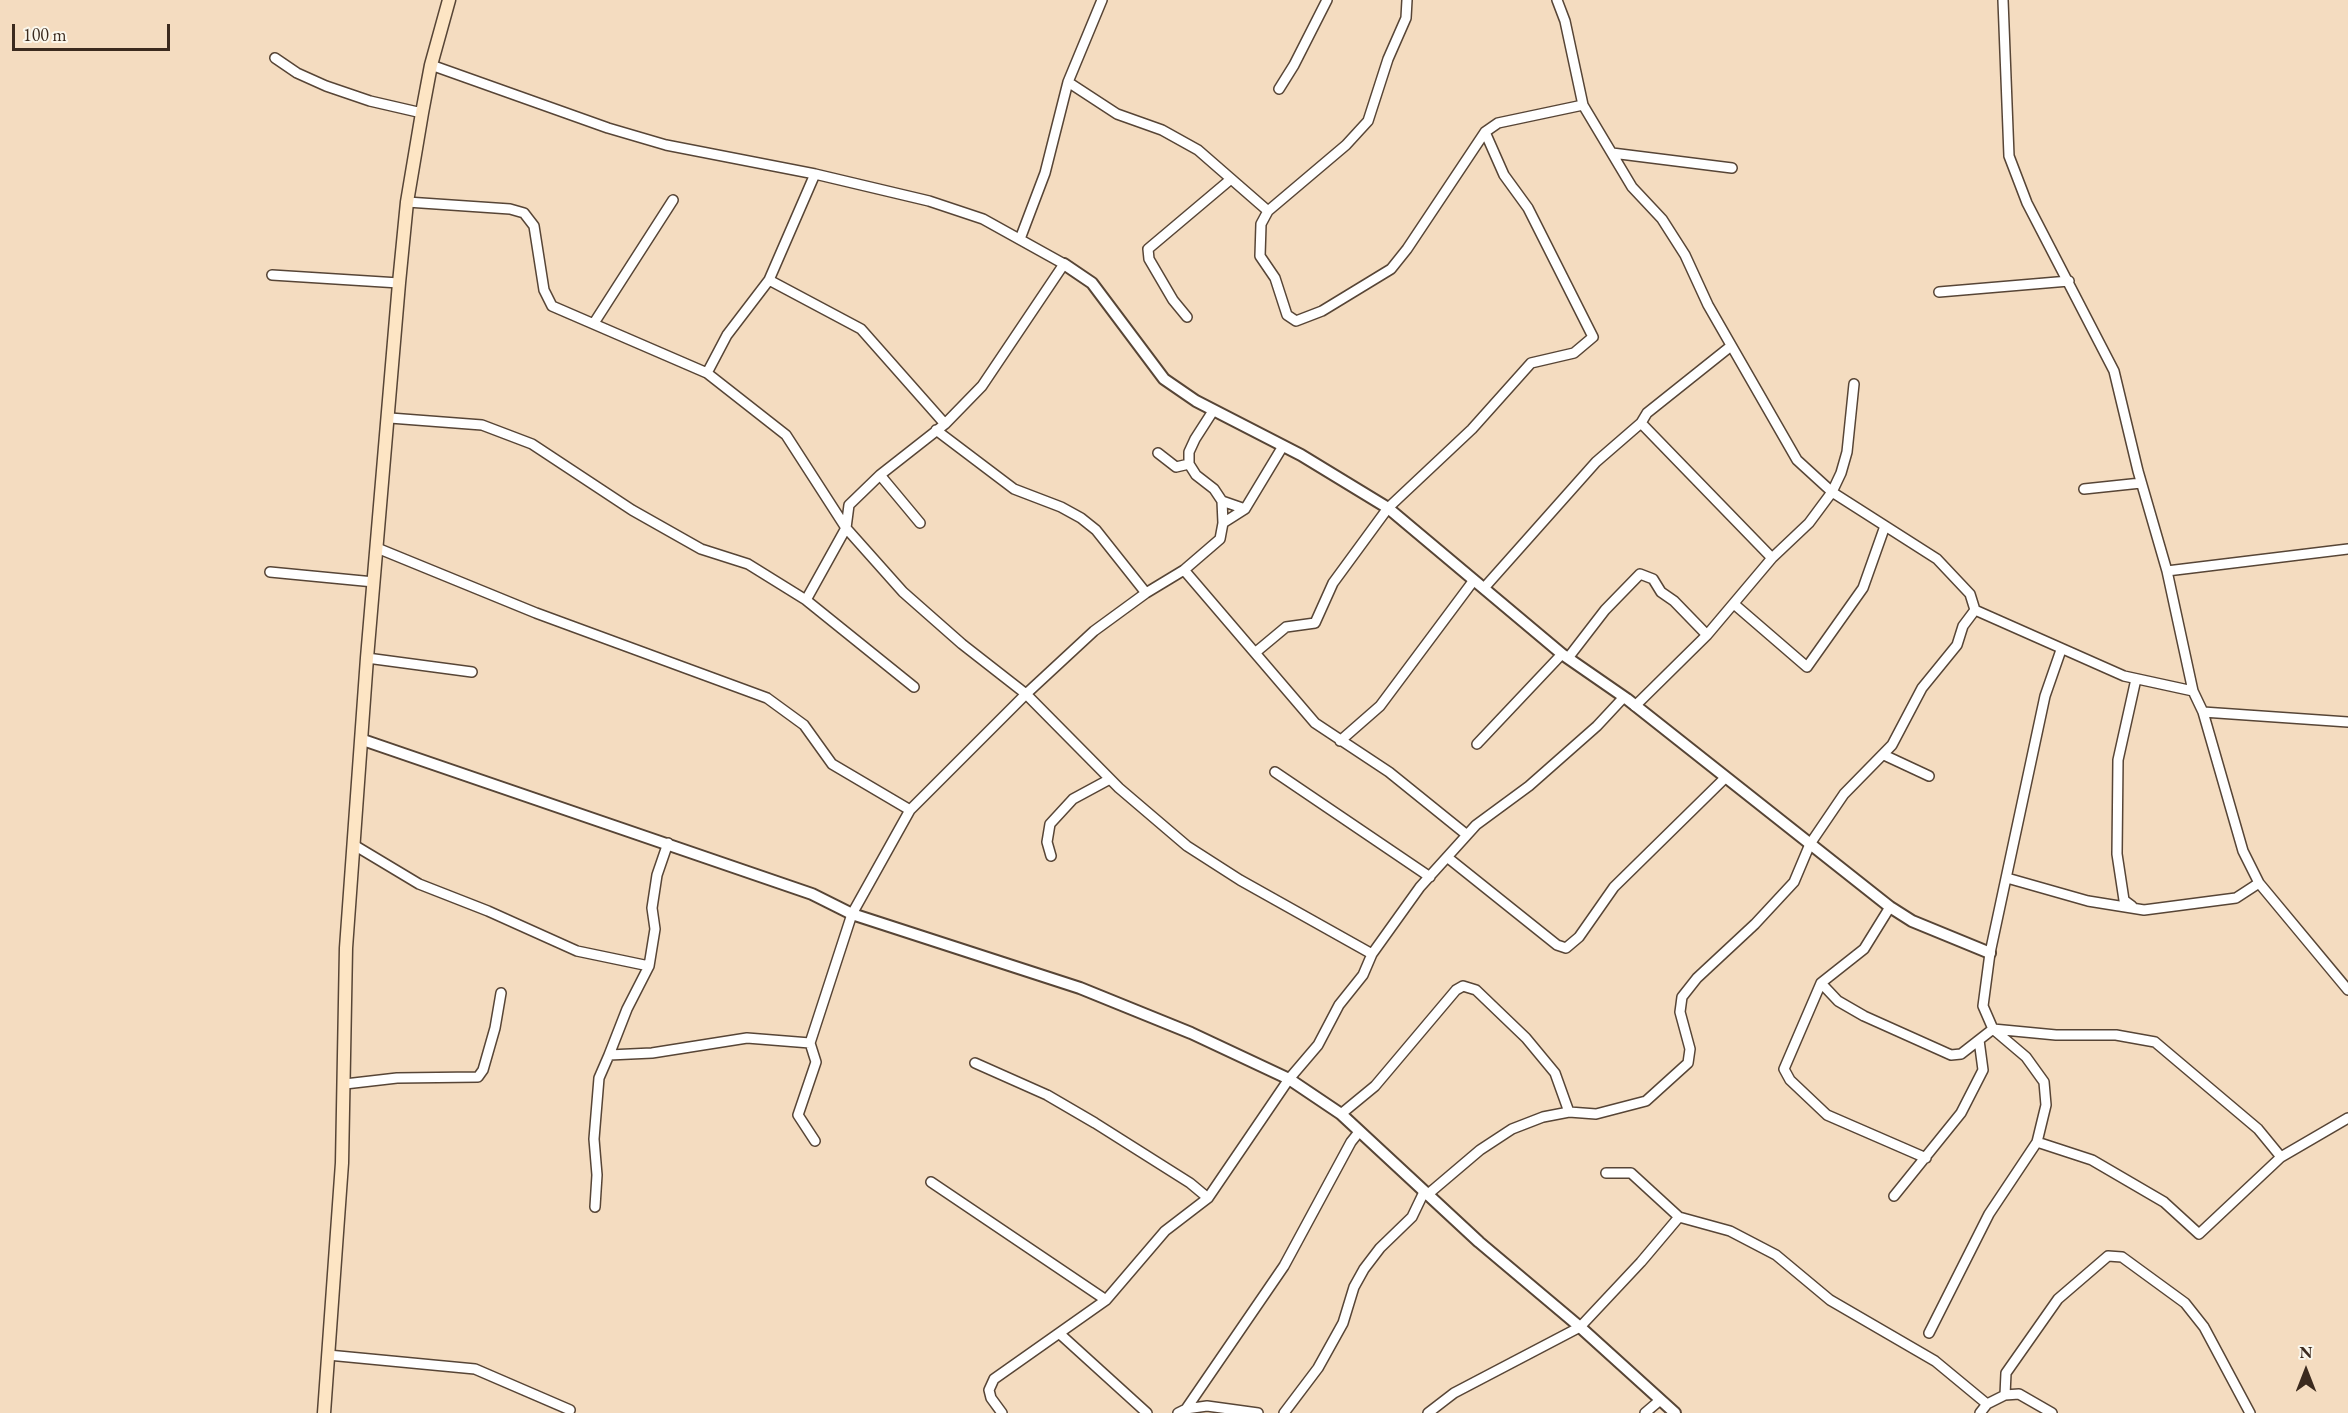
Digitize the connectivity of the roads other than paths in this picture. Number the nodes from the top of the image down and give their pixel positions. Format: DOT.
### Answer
graph roads {
  1 [pos="449,0"];
  2 [pos="1102,0"];
  3 [pos="1327,0"];
  4 [pos="1407,0"];
  5 [pos="1557,0"];
  6 [pos="2003,0"];
  7 [pos="275,58"];
  8 [pos="430,65"];
  9 [pos="1068,82"];
  10 [pos="1279,89"];
  11 [pos="1583,105"];
  12 [pos="422,113"];
  13 [pos="1485,132"];
  14 [pos="1612,153"];
  15 [pos="1732,168"];
  16 [pos="815,174"];
  17 [pos="1231,179"];
  18 [pos="673,200"];
  19 [pos="407,202"];
  20 [pos="1268,211"];
  21 [pos="1020,239"];
  22 [pos="1064,264"];
  23 [pos="272,275"];
  24 [pos="769,280"];
  25 [pos="2069,281"];
  26 [pos="399,283"];
  27 [pos="1939,292"];
  28 [pos="1187,317"];
  29 [pos="594,323"];
  30 [pos="1731,346"];
  31 [pos="707,373"];
  32 [pos="1854,384"];
  33 [pos="1213,411"];
  34 [pos="390,418"];
  35 [pos="945,423"];
  36 [pos="1641,423"];
  37 [pos="936,430"];
  38 [pos="1283,446"];
  39 [pos="1158,453"];
  40 [pos="1189,464"];
  41 [pos="880,476"];
  42 [pos="2141,483"];
  43 [pos="2084,489"];
  44 [pos="1832,492"];
  45 [pos="1222,501"];
  46 [pos="1388,508"];
  47 [pos="1245,509"];
  48 [pos="920,523"];
  49 [pos="1223,523"];
  50 [pos="1885,526"];
  51 [pos="846,528"];
  52 [pos="377,548"];
  53 [pos="2348,549"];
  54 [pos="1772,558"];
  55 [pos="1184,570"];
  56 [pos="2167,571"];
  57 [pos="270,572"];
  58 [pos="1474,580"];
  59 [pos="374,582"];
  60 [pos="1484,588"];
  61 [pos="1146,593"];
  62 [pos="806,600"];
  63 [pos="1734,604"];
  64 [pos="1975,610"];
  65 [pos="1707,636"];
  66 [pos="2061,650"];
  67 [pos="1256,652"];
  68 [pos="1565,656"];
  69 [pos="367,658"];
  70 [pos="472,672"];
  71 [pos="2136,678"];
  72 [pos="914,687"];
  73 [pos="2193,691"];
  74 [pos="1026,694"];
  75 [pos="1624,697"];
  76 [pos="1635,706"];
  77 [pos="2202,712"];
  78 [pos="2348,722"];
  79 [pos="363,740"];
  80 [pos="1340,741"];
  81 [pos="1477,744"];
  82 [pos="1884,756"];
  83 [pos="1275,772"];
  84 [pos="1929,776"];
  85 [pos="1725,778"];
  86 [pos="1110,779"];
  87 [pos="910,810"];
  88 [pos="1467,835"];
  89 [pos="668,843"];
  90 [pos="1810,844"];
  91 [pos="354,845"];
  92 [pos="1051,856"];
  93 [pos="1447,857"];
  94 [pos="1430,877"];
  95 [pos="2007,878"];
  96 [pos="2259,883"];
  97 [pos="2132,906"];
  98 [pos="1890,908"];
  99 [pos="852,914"];
  100 [pos="1990,953"];
  101 [pos="1372,954"];
  102 [pos="649,966"];
  103 [pos="1821,983"];
  104 [pos="2348,990"];
  105 [pos="501,993"];
  106 [pos="1993,1029"];
  107 [pos="1978,1040"];
  108 [pos="810,1043"];
  109 [pos="609,1055"];
  110 [pos="975,1063"];
  111 [pos="1289,1079"];
  112 [pos="345,1084"];
  113 [pos="1569,1112"];
  114 [pos="1341,1114"];
  115 [pos="2348,1118"];
  116 [pos="1359,1132"];
  117 [pos="816,1141"];
  118 [pos="2037,1142"];
  119 [pos="2281,1156"];
  120 [pos="1926,1158"];
  121 [pos="1606,1173"];
  122 [pos="931,1182"];
  123 [pos="1426,1194"];
  124 [pos="1894,1196"];
  125 [pos="1208,1198"];
  126 [pos="595,1207"];
  127 [pos="1679,1216"];
  128 [pos="1106,1300"];
  129 [pos="1580,1327"];
  130 [pos="1929,1333"];
  131 [pos="1060,1334"];
  132 [pos="328,1355"];
  133 [pos="2005,1395"];
  134 [pos="1659,1401"];
  135 [pos="1987,1404"];
  136 [pos="570,1410"];
  137 [pos="1182,1411"];
  138 [pos="324,1413"];
  139 [pos="1002,1413"];
  140 [pos="1147,1413"];
  141 [pos="1258,1413"];
  142 [pos="1284,1413"];
  143 [pos="1428,1413"];
  144 [pos="1645,1413"];
  145 [pos="1675,1413"];
  146 [pos="1980,1413"];
  147 [pos="2052,1413"];
  148 [pos="2250,1413"];
  1 -- 8 [label="main road"];
  2 -- 9 [label="street"];
  3 -- 10 [label="street"];
  4 -- 20 [label="street"];
  5 -- 11 [label="street"];
  6 -- 25 [label="street"];
  7 -- 12 [label="street"];
  8 -- 12 [label="main road"];
  8 -- 16 [label="street"];
  9 -- 17 [label="street"];
  9 -- 21 [label="street"];
  11 -- 13 [label="street"];
  11 -- 14 [label="street"];
  12 -- 19 [label="main road"];
  13 -- 20 [label="street"];
  13 -- 46 [label="street"];
  14 -- 15 [label="street"];
  14 -- 30 [label="street"];
  16 -- 21 [label="street"];
  16 -- 24 [label="street"];
  17 -- 20 [label="street"];
  17 -- 28 [label="street"];
  18 -- 29 [label="street"];
  19 -- 26 [label="main road"];
  19 -- 29 [label="street"];
  21 -- 22 [label="street"];
  22 -- 33 [label="street"];
  22 -- 35 [label="street"];
  23 -- 26 [label="street"];
  24 -- 31 [label="street"];
  24 -- 35 [label="street"];
  25 -- 27 [label="street"];
  25 -- 42 [label="street"];
  26 -- 34 [label="main road"];
  29 -- 31 [label="street"];
  30 -- 36 [label="street"];
  30 -- 44 [label="street"];
  31 -- 51 [label="street"];
  32 -- 44 [label="street"];
  33 -- 38 [label="street"];
  33 -- 40 [label="street"];
  34 -- 52 [label="main road"];
  34 -- 62 [label="street"];
  35 -- 37 [label="street"];
  36 -- 54 [label="street"];
  36 -- 60 [label="street"];
  37 -- 41 [label="street"];
  37 -- 61 [label="street"];
  38 -- 46 [label="street"];
  38 -- 47 [label="street"];
  39 -- 40 [label="street"];
  40 -- 45 [label="street"];
  41 -- 48 [label="street"];
  41 -- 51 [label="street"];
  42 -- 43 [label="street"];
  42 -- 56 [label="street"];
  44 -- 50 [label="street"];
  44 -- 54 [label="street"];
  45 -- 47 [label="street"];
  45 -- 49 [label="street"];
  46 -- 58 [label="street"];
  46 -- 67 [label="street"];
  47 -- 49 [label="street"];
  49 -- 55 [label="street"];
  50 -- 63 [label="street"];
  50 -- 64 [label="street"];
  51 -- 62 [label="street"];
  51 -- 74 [label="street"];
  52 -- 59 [label="main road"];
  52 -- 87 [label="street"];
  53 -- 56 [label="street"];
  54 -- 63 [label="street"];
  55 -- 61 [label="street"];
  55 -- 67 [label="street"];
  56 -- 73 [label="street"];
  57 -- 59 [label="street"];
  58 -- 60 [label="street"];
  58 -- 80 [label="street"];
  59 -- 69 [label="main road"];
  60 -- 68 [label="street"];
  61 -- 74 [label="street"];
  62 -- 72 [label="street"];
  63 -- 65 [label="street"];
  64 -- 66 [label="street"];
  64 -- 82 [label="street"];
  65 -- 68 [label="street"];
  65 -- 76 [label="street"];
  66 -- 71 [label="street"];
  66 -- 95 [label="street"];
  67 -- 80 [label="street"];
  68 -- 75 [label="street"];
  68 -- 81 [label="street"];
  69 -- 70 [label="street"];
  69 -- 79 [label="main road"];
  71 -- 73 [label="street"];
  71 -- 97 [label="street"];
  73 -- 77 [label="street"];
  74 -- 86 [label="street"];
  74 -- 87 [label="street"];
  75 -- 76 [label="street"];
  75 -- 88 [label="street"];
  76 -- 85 [label="street"];
  77 -- 78 [label="street"];
  77 -- 96 [label="street"];
  79 -- 89 [label="street"];
  79 -- 91 [label="main road"];
  80 -- 88 [label="street"];
  82 -- 84 [label="street"];
  82 -- 90 [label="street"];
  83 -- 94 [label="street"];
  85 -- 90 [label="street"];
  85 -- 93 [label="street"];
  86 -- 92 [label="street"];
  86 -- 101 [label="street"];
  87 -- 99 [label="street"];
  88 -- 93 [label="street"];
  89 -- 99 [label="street"];
  89 -- 102 [label="street"];
  90 -- 98 [label="street"];
  90 -- 113 [label="street"];
  91 -- 102 [label="street"];
  91 -- 112 [label="main road"];
  93 -- 94 [label="street"];
  94 -- 101 [label="street"];
  95 -- 97 [label="street"];
  95 -- 100 [label="street"];
  96 -- 97 [label="street"];
  96 -- 104 [label="street"];
  98 -- 100 [label="street"];
  98 -- 103 [label="street"];
  99 -- 108 [label="street"];
  99 -- 111 [label="street"];
  100 -- 106 [label="street"];
  101 -- 111 [label="street"];
  102 -- 109 [label="street"];
  103 -- 107 [label="street"];
  103 -- 120 [label="street"];
  105 -- 112 [label="street"];
  106 -- 107 [label="street"];
  106 -- 118 [label="street"];
  106 -- 119 [label="street"];
  107 -- 120 [label="street"];
  108 -- 109 [label="street"];
  108 -- 117 [label="street"];
  109 -- 126 [label="street"];
  110 -- 125 [label="street"];
  111 -- 114 [label="street"];
  111 -- 125 [label="street"];
  112 -- 132 [label="main road"];
  113 -- 114 [label="street"];
  113 -- 123 [label="street"];
  114 -- 116 [label="street"];
  115 -- 119 [label="street"];
  116 -- 123 [label="street"];
  116 -- 137 [label="street"];
  118 -- 119 [label="street"];
  118 -- 130 [label="street"];
  120 -- 124 [label="street"];
  121 -- 127 [label="street"];
  122 -- 128 [label="street"];
  123 -- 129 [label="street"];
  123 -- 142 [label="street"];
  125 -- 128 [label="street"];
  127 -- 129 [label="street"];
  127 -- 135 [label="street"];
  128 -- 131 [label="street"];
  129 -- 134 [label="street"];
  129 -- 143 [label="street"];
  131 -- 139 [label="street"];
  131 -- 140 [label="street"];
  132 -- 136 [label="street"];
  132 -- 138 [label="main road"];
  133 -- 135 [label="street"];
  133 -- 147 [label="street"];
  133 -- 148 [label="street"];
  134 -- 144 [label="street"];
  134 -- 145 [label="street"];
  135 -- 146 [label="street"];
  137 -- 141 [label="street"];
}
